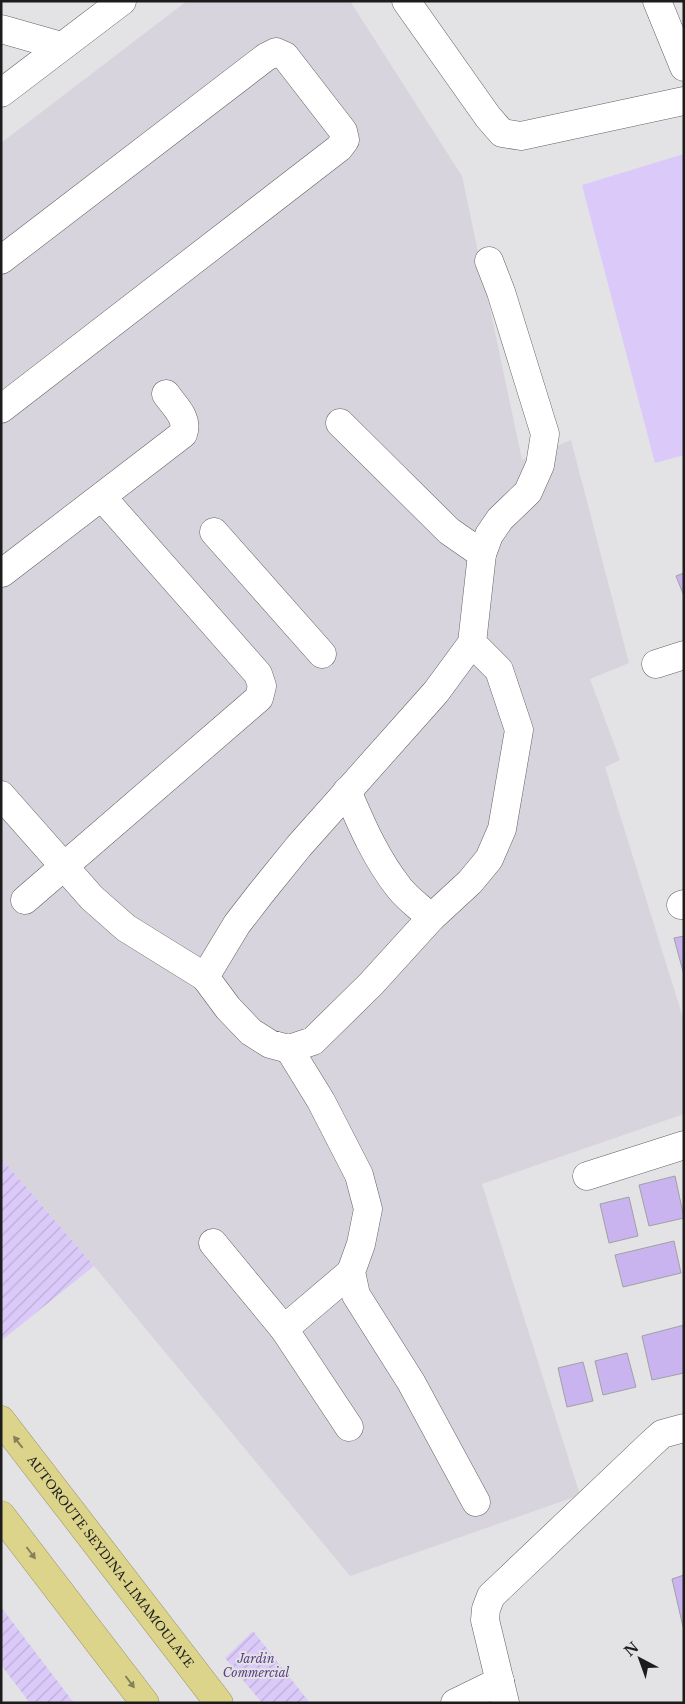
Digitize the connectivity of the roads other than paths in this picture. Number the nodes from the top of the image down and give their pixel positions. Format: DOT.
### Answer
graph roads {
  1 [pos="122,1"];
  2 [pos="406,1"];
  3 [pos="657,1"];
  4 [pos="1,28"];
  5 [pos="61,46"];
  6 [pos="684,67"];
  7 [pos="1,93"];
  8 [pos="684,101"];
  9 [pos="1,260"];
  10 [pos="489,262"];
  11 [pos="166,394"];
  12 [pos="1,409"];
  13 [pos="340,423"];
  14 [pos="102,497"];
  15 [pos="214,532"];
  16 [pos="482,554"];
  17 [pos="2,573"];
  18 [pos="472,643"];
  19 [pos="322,654"];
  20 [pos="684,655"];
  21 [pos="656,664"];
  22 [pos="347,791"];
  23 [pos="1,796"];
  24 [pos="63,867"];
  25 [pos="25,900"];
  26 [pos="431,918"];
  27 [pos="205,977"];
  28 [pos="289,1048"];
  29 [pos="684,1145"];
  30 [pos="588,1176"];
  31 [pos="213,1243"];
  32 [pos="351,1272"];
  33 [pos="284,1329"];
  34 [pos="1,1420"];
  35 [pos="348,1427"];
  36 [pos="684,1428"];
  37 [pos="476,1502"];
  38 [pos="1,1514"];
  39 [pos="502,1692"];
  40 [pos="145,1703"];
  41 [pos="218,1703"];
  42 [pos="455,1703"];
  1 -- 5 [label="street"];
  2 -- 8 [label="street"];
  3 -- 6 [label="street"];
  4 -- 5 [label="street"];
  5 -- 7 [label="street"];
  9 -- 12 [label="street"];
  10 -- 16 [label="street"];
  11 -- 14 [label="street"];
  13 -- 16 [label="street"];
  14 -- 17 [label="street"];
  14 -- 24 [label="street"];
  15 -- 19 [label="street"];
  16 -- 18 [label="street"];
  18 -- 22 [label="street"];
  18 -- 26 [label="street"];
  20 -- 21 [label="street"];
  22 -- 26 [label="street"];
  22 -- 27 [label="street"];
  23 -- 24 [label="street"];
  24 -- 25 [label="street"];
  24 -- 27 [label="street"];
  26 -- 28 [label="street"];
  27 -- 28 [label="street"];
  28 -- 32 [label="street"];
  29 -- 30 [label="street"];
  31 -- 33 [label="street"];
  32 -- 33 [label="street"];
  32 -- 37 [label="street"];
  33 -- 35 [label="street"];
  41 -- 34 [label="highway, AUTOROUTE SEYDINA-LIMAMOULAYE, one-way"];
  36 -- 39 [label="street"];
  38 -- 40 [label="highway, one-way"];
  39 -- 42 [label="street"];
}
